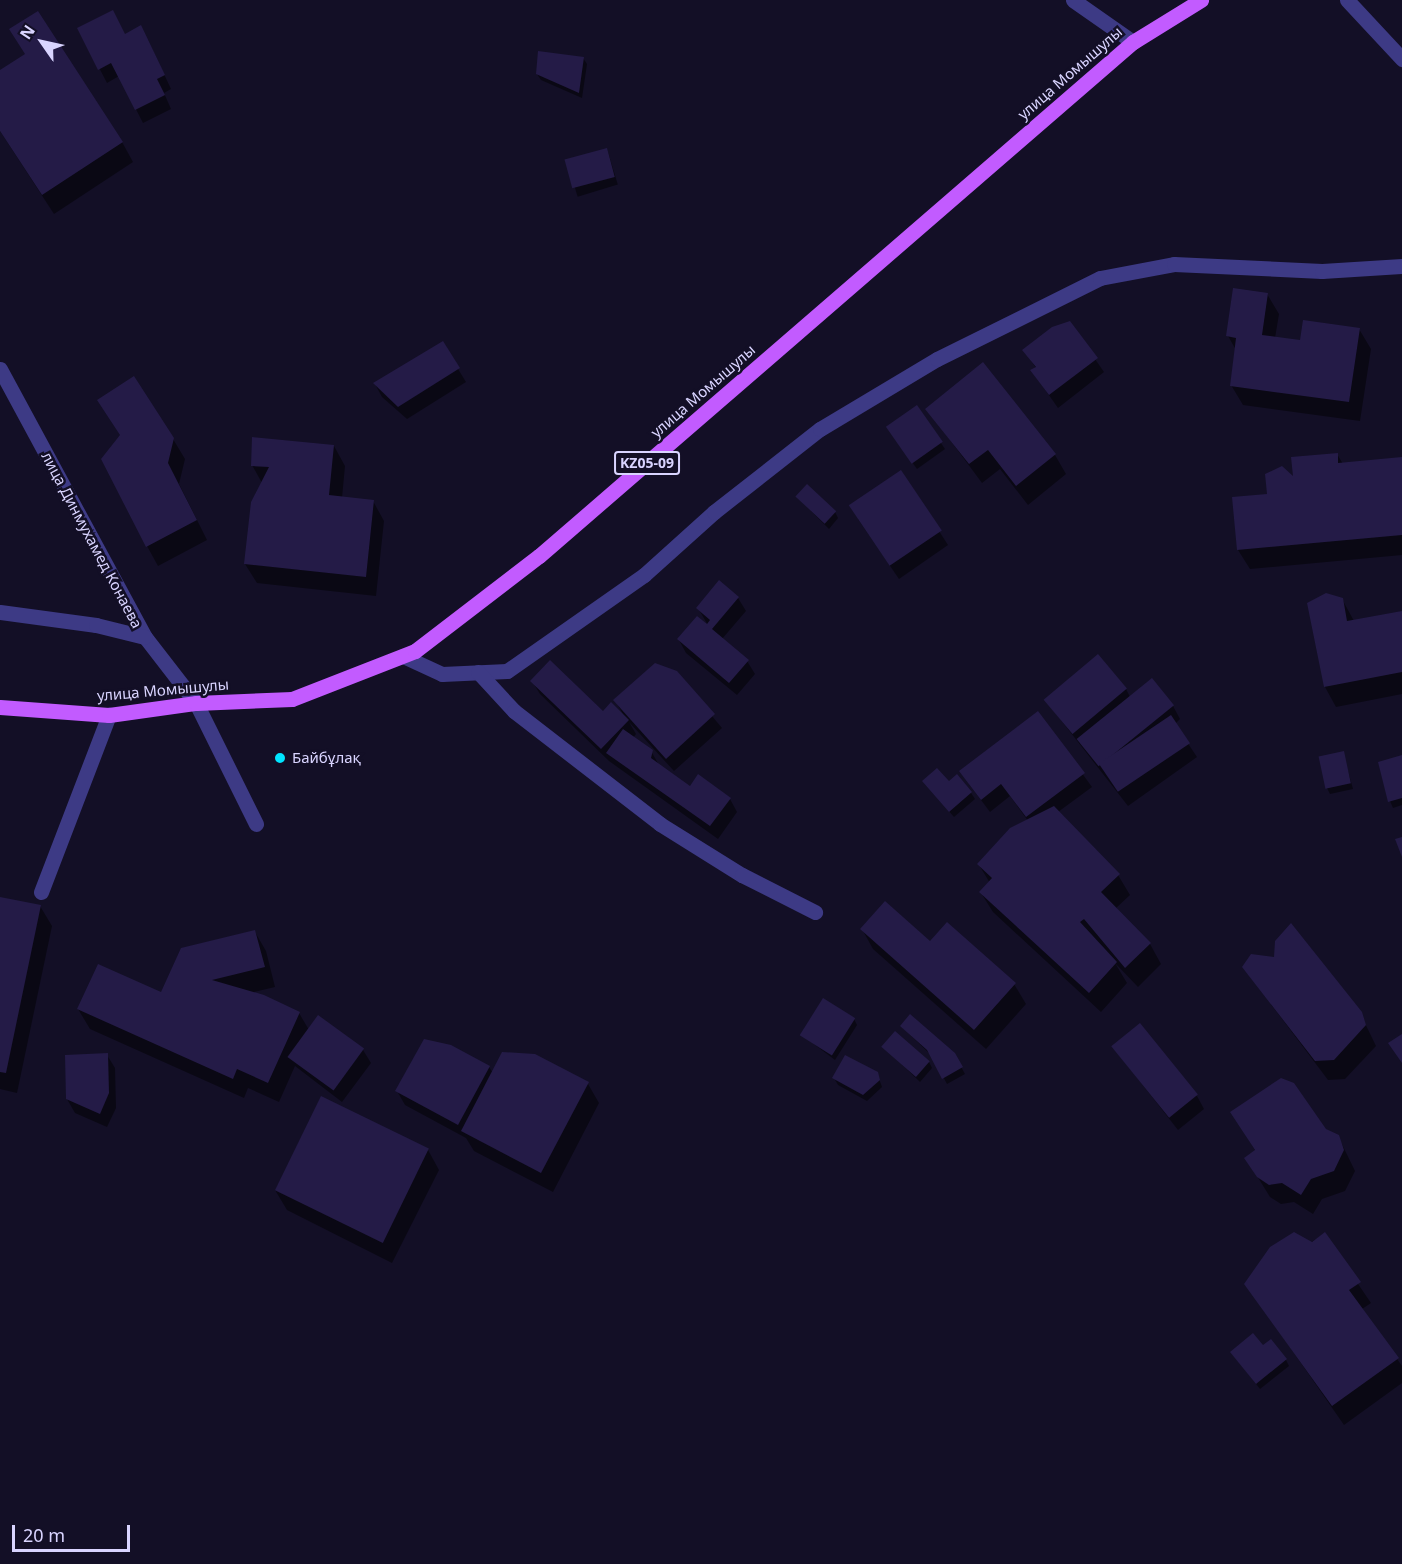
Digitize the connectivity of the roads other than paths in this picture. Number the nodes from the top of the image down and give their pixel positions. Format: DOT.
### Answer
graph roads {
  1 [pos="1073,0"];
  2 [pos="1201,0"];
  3 [pos="1347,0"];
  4 [pos="1132,42"];
  5 [pos="1402,59"];
  6 [pos="1402,266"];
  7 [pos="0,369"];
  8 [pos="0,612"];
  9 [pos="145,637"];
  10 [pos="403,656"];
  11 [pos="478,672"];
  12 [pos="196,703"];
  13 [pos="0,707"];
  14 [pos="109,715"];
  15 [pos="256,824"];
  16 [pos="40,892"];
  17 [pos="815,912"];
  1 -- 4 [label="street"];
  2 -- 4 [label="main road, улица Момышулы / KZ05-09"];
  3 -- 5 [label="street"];
  4 -- 10 [label="main road, улица Момышулы / KZ05-09"];
  6 -- 11 [label="street"];
  7 -- 9 [label="street, лица Динмухамед Конаева"];
  8 -- 9 [label="street"];
  9 -- 12 [label="street, лица Динмухамед Конаева"];
  10 -- 11 [label="street"];
  10 -- 12 [label="main road, улица Момышулы / KZ05-09"];
  11 -- 17 [label="street"];
  12 -- 14 [label="main road, улица Момышулы / KZ05-09"];
  12 -- 15 [label="street, лица Динмухамед Конаева"];
  13 -- 14 [label="main road, улица Момышулы / KZ05-09"];
  14 -- 16 [label="street"];
}
